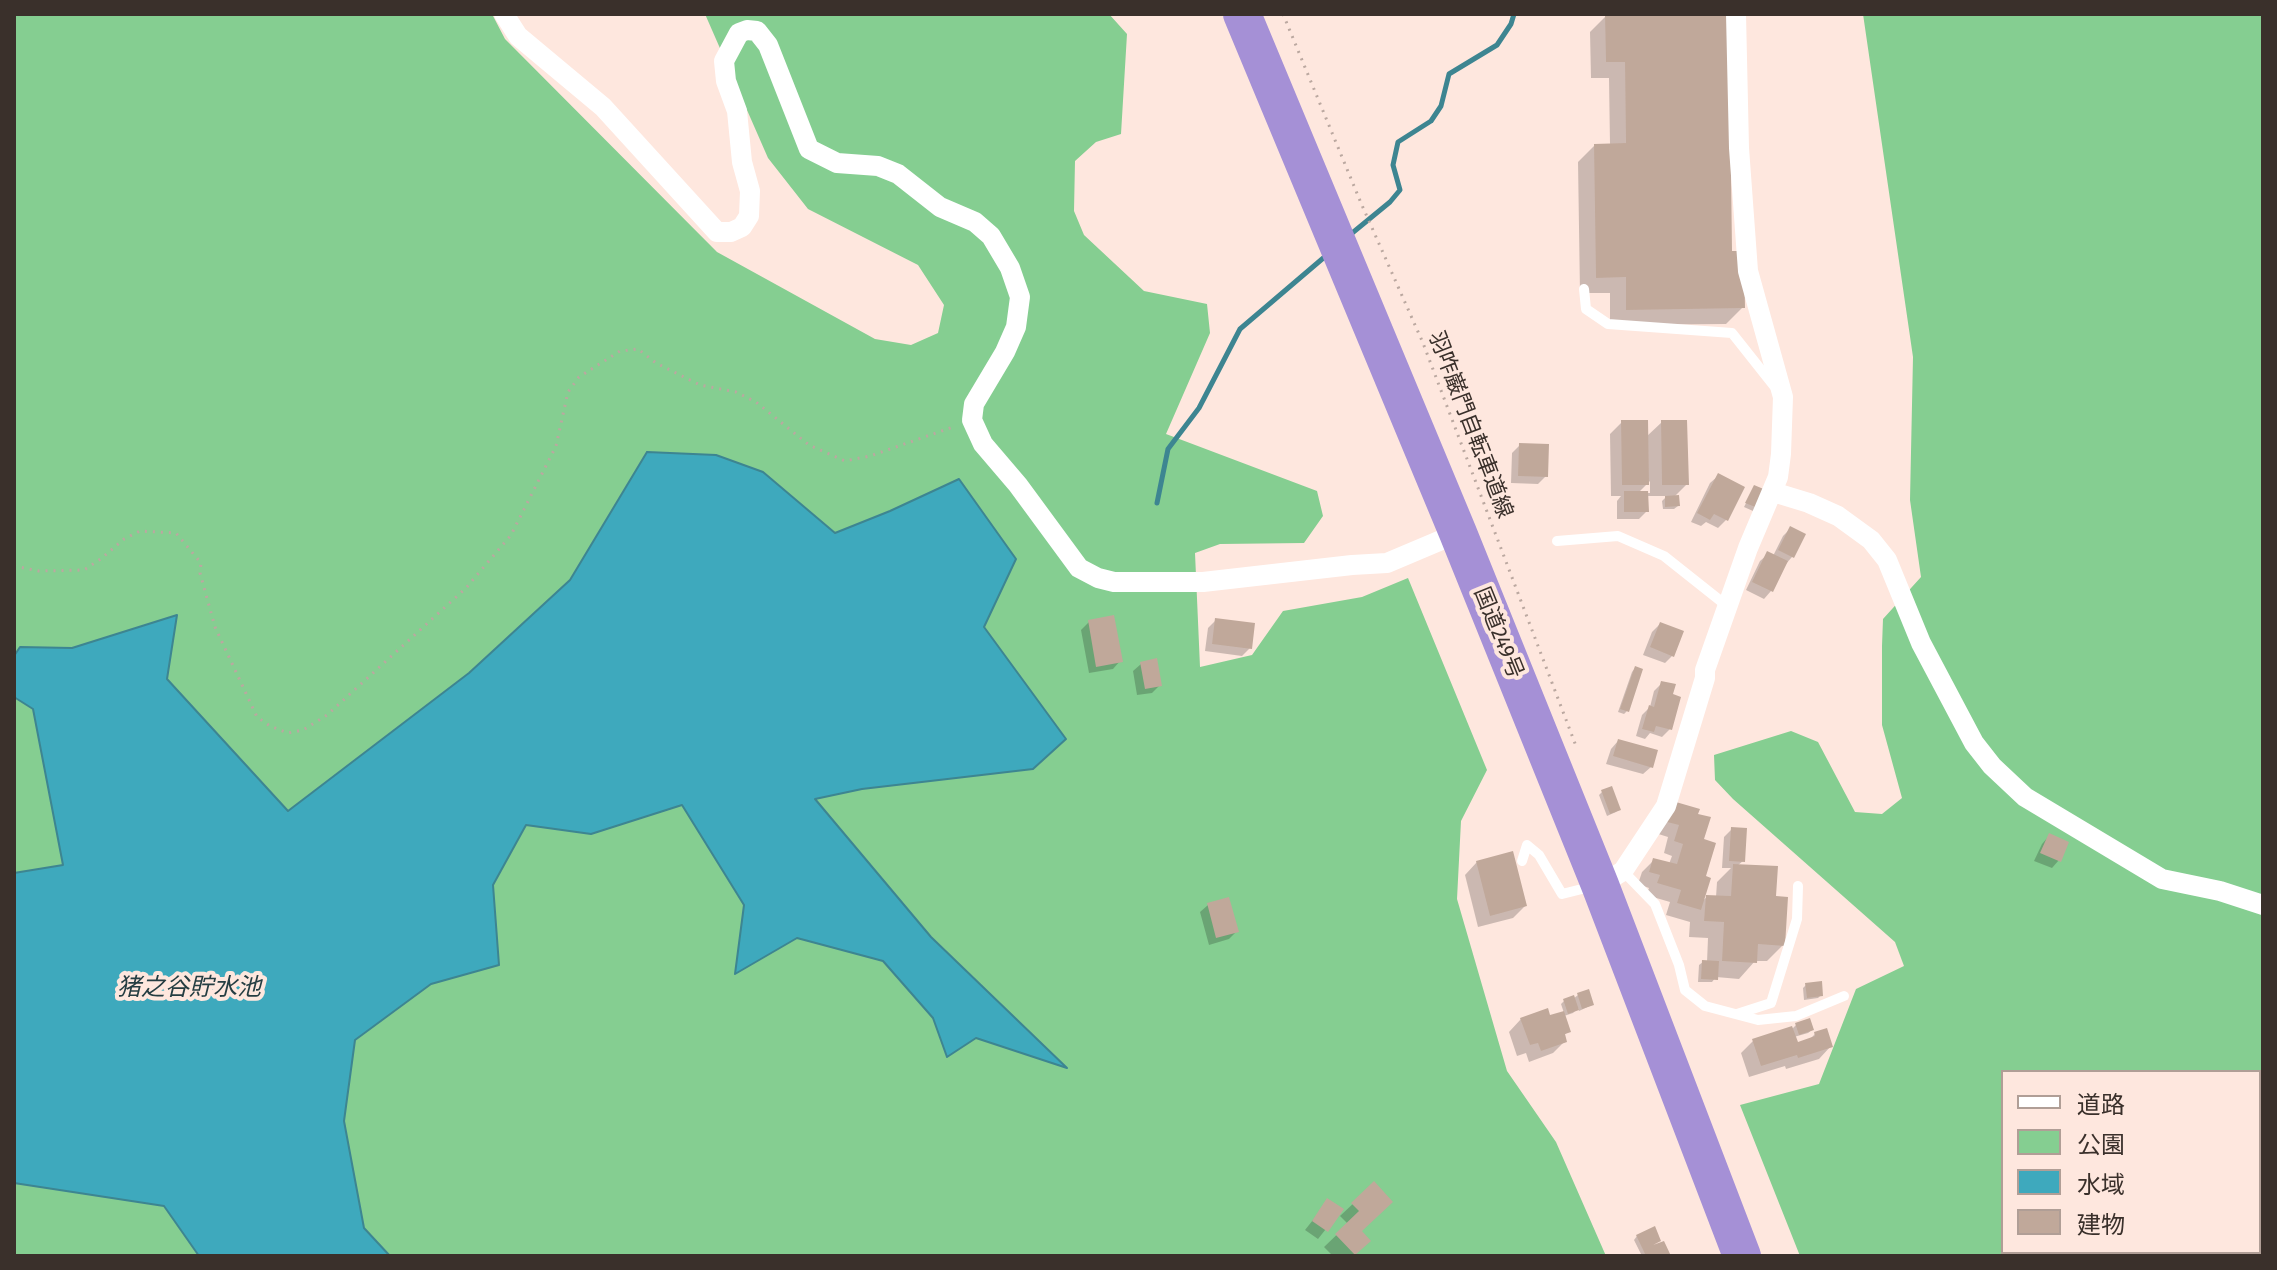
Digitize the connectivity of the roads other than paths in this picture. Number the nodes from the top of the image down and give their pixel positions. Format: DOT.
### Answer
graph roads {
  1 [pos="504,14"];
  2 [pos="1242,14"];
  3 [pos="1736,14"];
  4 [pos="1584,289"];
  5 [pos="1783,397"];
  6 [pos="1773,492"];
  7 [pos="1458,533"];
  8 [pos="1557,541"];
  9 [pos="1727,606"];
  10 [pos="1522,861"];
  11 [pos="1612,878"];
  12 [pos="1798,886"];
  13 [pos="2263,905"];
  14 [pos="1844,996"];
  15 [pos="1737,1014"];
  16 [pos="1742,1256"];
  1 -- 7 [label="street"];
  2 -- 7 [label="highway, 国道249号"];
  3 -- 5 [label="street"];
  4 -- 5 [label="lane"];
  5 -- 6 [label="street"];
  6 -- 9 [label="street"];
  6 -- 13 [label="street"];
  7 -- 11 [label="highway, 国道249号"];
  8 -- 9 [label="lane"];
  9 -- 11 [label="street"];
  10 -- 11 [label="lane"];
  11 -- 15 [label="lane"];
  11 -- 16 [label="highway, 国道249号"];
  12 -- 15 [label="lane"];
  14 -- 15 [label="lane"];
}
